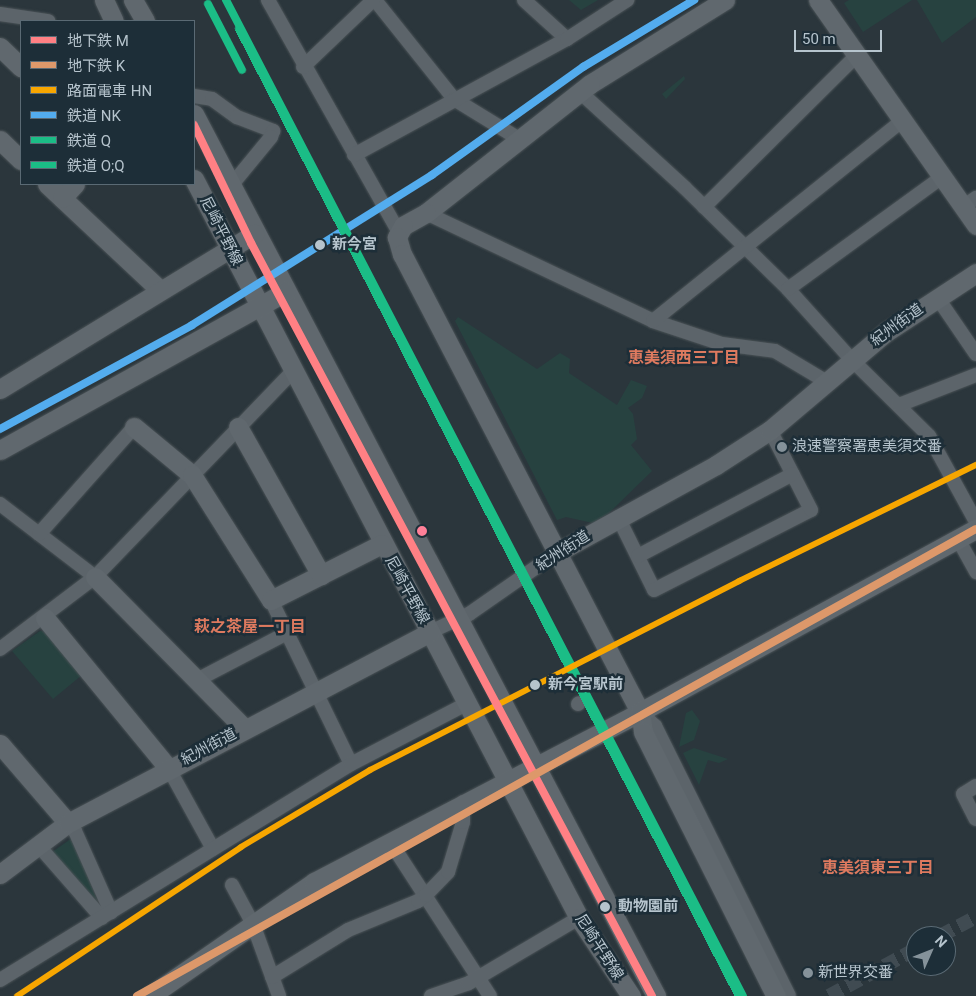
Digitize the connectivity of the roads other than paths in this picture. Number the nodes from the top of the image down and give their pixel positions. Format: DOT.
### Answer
graph roads {
  1 [pos="104,0"];
  2 [pos="133,0"];
  3 [pos="268,0"];
  4 [pos="374,0"];
  5 [pos="524,0"];
  6 [pos="627,0"];
  7 [pos="725,0"];
  8 [pos="818,0"];
  9 [pos="1,16"];
  10 [pos="39,20"];
  11 [pos="114,20"];
  12 [pos="144,20"];
  13 [pos="567,39"];
  14 [pos="0,47"];
  15 [pos="856,56"];
  16 [pos="20,66"];
  17 [pos="303,66"];
  18 [pos="580,92"];
  19 [pos="195,96"];
  20 [pos="454,99"];
  21 [pos="195,116"];
  22 [pos="902,121"];
  23 [pos="519,139"];
  24 [pos="0,140"];
  25 [pos="354,155"];
  26 [pos="20,159"];
  27 [pos="941,178"];
  28 [pos="195,180"];
  29 [pos="48,185"];
  30 [pos="73,185"];
  31 [pos="230,187"];
  32 [pos="62,198"];
  33 [pos="970,202"];
  34 [pos="704,207"];
  35 [pos="426,213"];
  36 [pos="976,225"];
  37 [pos="398,231"];
  38 [pos="254,234"];
  39 [pos="742,246"];
  40 [pos="229,248"];
  41 [pos="976,273"];
  42 [pos="160,289"];
  43 [pos="788,289"];
  44 [pos="285,292"];
  45 [pos="936,297"];
  46 [pos="260,306"];
  47 [pos="653,321"];
  48 [pos="976,354"];
  49 [pos="851,359"];
  50 [pos="293,371"];
  51 [pos="976,375"];
  52 [pos="827,382"];
  53 [pos="0,389"];
  54 [pos="899,406"];
  55 [pos="134,427"];
  56 [pos="238,427"];
  57 [pos="770,430"];
  58 [pos="0,450"];
  59 [pos="793,474"];
  60 [pos="192,475"];
  61 [pos="0,504"];
  62 [pos="618,517"];
  63 [pos="976,522"];
  64 [pos="976,529"];
  65 [pos="39,534"];
  66 [pos="382,544"];
  67 [pos="962,547"];
  68 [pos="558,552"];
  69 [pos="638,556"];
  70 [pos="976,572"];
  71 [pos="322,575"];
  72 [pos="95,577"];
  73 [pos="271,600"];
  74 [pos="45,618"];
  75 [pos="457,620"];
  76 [pos="430,632"];
  77 [pos="287,633"];
  78 [pos="0,649"];
  79 [pos="197,680"];
  80 [pos="315,690"];
  81 [pos="468,703"];
  82 [pos="640,712"];
  83 [pos="244,728"];
  84 [pos="0,744"];
  85 [pos="351,764"];
  86 [pos="536,766"];
  87 [pos="170,769"];
  88 [pos="508,779"];
  89 [pos="976,786"];
  90 [pos="463,802"];
  91 [pos="976,819"];
  92 [pos="68,823"];
  93 [pos="391,843"];
  94 [pos="38,845"];
  95 [pos="213,849"];
  96 [pos="0,874"];
  97 [pos="232,885"];
  98 [pos="426,895"];
  99 [pos="106,915"];
  100 [pos="253,924"];
  101 [pos="584,925"];
  102 [pos="477,975"];
  103 [pos="272,977"];
  104 [pos="0,980"];
  105 [pos="150,996"];
  106 [pos="279,996"];
  107 [pos="431,996"];
  108 [pos="490,996"];
  109 [pos="615,996"];
  110 [pos="631,996"];
  111 [pos="656,996"];
  112 [pos="776,996"];
  113 [pos="789,996"];
  1 -- 11 [label="street"];
  2 -- 12 [label="street"];
  3 -- 17 [label="street"];
  4 -- 17 [label="street"];
  4 -- 20 [label="street"];
  5 -- 13 [label="street"];
  6 -- 13 [label="street"];
  7 -- 18 [label="street"];
  8 -- 15 [label="street"];
  9 -- 10 [label="street"];
  13 -- 20 [label="street"];
  14 -- 16 [label="street"];
  15 -- 22 [label="street"];
  15 -- 34 [label="street"];
  17 -- 25 [label="street"];
  18 -- 23 [label="street"];
  18 -- 34 [label="street"];
  19 -- 31 [label="street"];
  20 -- 23 [label="street"];
  20 -- 25 [label="street"];
  21 -- 31 [label="street, 尼崎平野線"];
  22 -- 27 [label="street"];
  22 -- 39 [label="street"];
  23 -- 35 [label="street"];
  24 -- 26 [label="street"];
  25 -- 37 [label="street"];
  27 -- 33 [label="street"];
  27 -- 43 [label="street"];
  28 -- 40 [label="street, 尼崎平野線"];
  29 -- 32 [label="street"];
  30 -- 32 [label="street"];
  31 -- 38 [label="street, 尼崎平野線"];
  32 -- 42 [label="street"];
  33 -- 36 [label="street"];
  34 -- 39 [label="street"];
  35 -- 37 [label="street"];
  35 -- 47 [label="street"];
  37 -- 68 [label="street"];
  38 -- 40 [label="street"];
  38 -- 44 [label="street, 尼崎平野線"];
  39 -- 43 [label="street"];
  39 -- 47 [label="street"];
  40 -- 42 [label="street"];
  40 -- 46 [label="street, 尼崎平野線"];
  41 -- 45 [label="street, 紀州街道"];
  42 -- 53 [label="street"];
  43 -- 49 [label="street"];
  44 -- 46 [label="street"];
  44 -- 75 [label="street, 尼崎平野線"];
  45 -- 48 [label="street"];
  45 -- 49 [label="street, 紀州街道"];
  46 -- 50 [label="street, 尼崎平野線"];
  46 -- 58 [label="street"];
  47 -- 52 [label="street"];
  49 -- 52 [label="street, 紀州街道"];
  49 -- 54 [label="street"];
  50 -- 56 [label="street"];
  50 -- 66 [label="street, 尼崎平野線"];
  51 -- 54 [label="street"];
  52 -- 57 [label="street, 紀州街道"];
  54 -- 63 [label="street"];
  55 -- 60 [label="street"];
  55 -- 65 [label="street"];
  56 -- 60 [label="street"];
  56 -- 71 [label="street"];
  57 -- 59 [label="street"];
  57 -- 62 [label="street, 紀州街道"];
  59 -- 69 [label="street"];
  59 -- 69 [label="street"];
  60 -- 72 [label="street"];
  60 -- 73 [label="street"];
  61 -- 65 [label="street"];
  62 -- 68 [label="street, 紀州街道"];
  62 -- 69 [label="street"];
  64 -- 67 [label="street"];
  65 -- 72 [label="street"];
  66 -- 71 [label="street"];
  66 -- 76 [label="street, 尼崎平野線"];
  67 -- 70 [label="street"];
  67 -- 82 [label="street"];
  68 -- 75 [label="street, 紀州街道"];
  68 -- 82 [label="street"];
  71 -- 73 [label="street"];
  72 -- 74 [label="street"];
  72 -- 79 [label="street"];
  73 -- 77 [label="street"];
  74 -- 78 [label="street"];
  74 -- 87 [label="street"];
  75 -- 76 [label="street, 紀州街道"];
  75 -- 86 [label="street, 尼崎平野線"];
  76 -- 80 [label="street, 紀州街道"];
  76 -- 81 [label="street, 尼崎平野線"];
  77 -- 79 [label="street"];
  77 -- 80 [label="street"];
  79 -- 83 [label="street"];
  80 -- 83 [label="street, 紀州街道"];
  80 -- 85 [label="street"];
  81 -- 85 [label="street"];
  81 -- 88 [label="street, 尼崎平野線"];
  82 -- 86 [label="street"];
  82 -- 112 [label="street"];
  82 -- 113 [label="street"];
  83 -- 87 [label="street, 紀州街道"];
  84 -- 92 [label="street"];
  85 -- 95 [label="street"];
  86 -- 88 [label="street"];
  86 -- 111 [label="street, 尼崎平野線"];
  87 -- 92 [label="street, 紀州街道"];
  87 -- 95 [label="street"];
  88 -- 90 [label="street"];
  88 -- 101 [label="street, 尼崎平野線"];
  89 -- 91 [label="street"];
  90 -- 93 [label="street"];
  90 -- 98 [label="street"];
  92 -- 94 [label="street, 紀州街道"];
  92 -- 99 [label="street"];
  93 -- 98 [label="street"];
  93 -- 100 [label="street"];
  94 -- 96 [label="street, 紀州街道"];
  94 -- 99 [label="street"];
  95 -- 99 [label="street"];
  97 -- 100 [label="street"];
  98 -- 102 [label="street"];
  98 -- 103 [label="street"];
  99 -- 104 [label="street"];
  100 -- 103 [label="street"];
  100 -- 105 [label="street"];
  101 -- 102 [label="street"];
  101 -- 109 [label="street"];
  101 -- 110 [label="street, 尼崎平野線"];
  102 -- 107 [label="street"];
  102 -- 108 [label="street"];
  103 -- 106 [label="street"];
}
